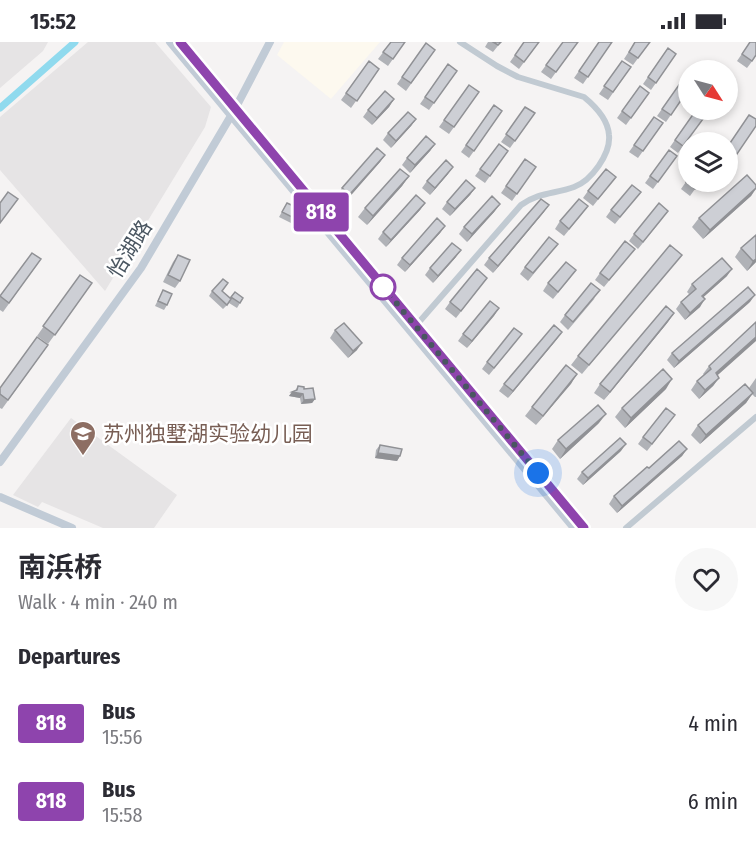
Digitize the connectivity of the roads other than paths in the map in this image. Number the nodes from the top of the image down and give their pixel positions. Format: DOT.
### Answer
graph roads {
  1 [pos="171,42"];
  2 [pos="180,42"];
  3 [pos="270,42"];
  4 [pos="460,42"];
  5 [pos="233,112"];
  6 [pos="413,329"];
  7 [pos="756,417"];
  8 [pos="0,462"];
  9 [pos="0,498"];
  10 [pos="72,528"];
  11 [pos="574,528"];
  12 [pos="584,528"];
  13 [pos="626,528"];
  1 -- 5 [label="main road"];
  2 -- 5 [label="main road"];
  3 -- 5 [label="main road, 怡湖路"];
  4 -- 6 [label="street"];
  5 -- 6 [label="main road"];
  5 -- 8 [label="main road, 怡湖路"];
  6 -- 11 [label="main road"];
  6 -- 12 [label="main road"];
  7 -- 13 [label="street"];
  9 -- 10 [label="main road"];
}
